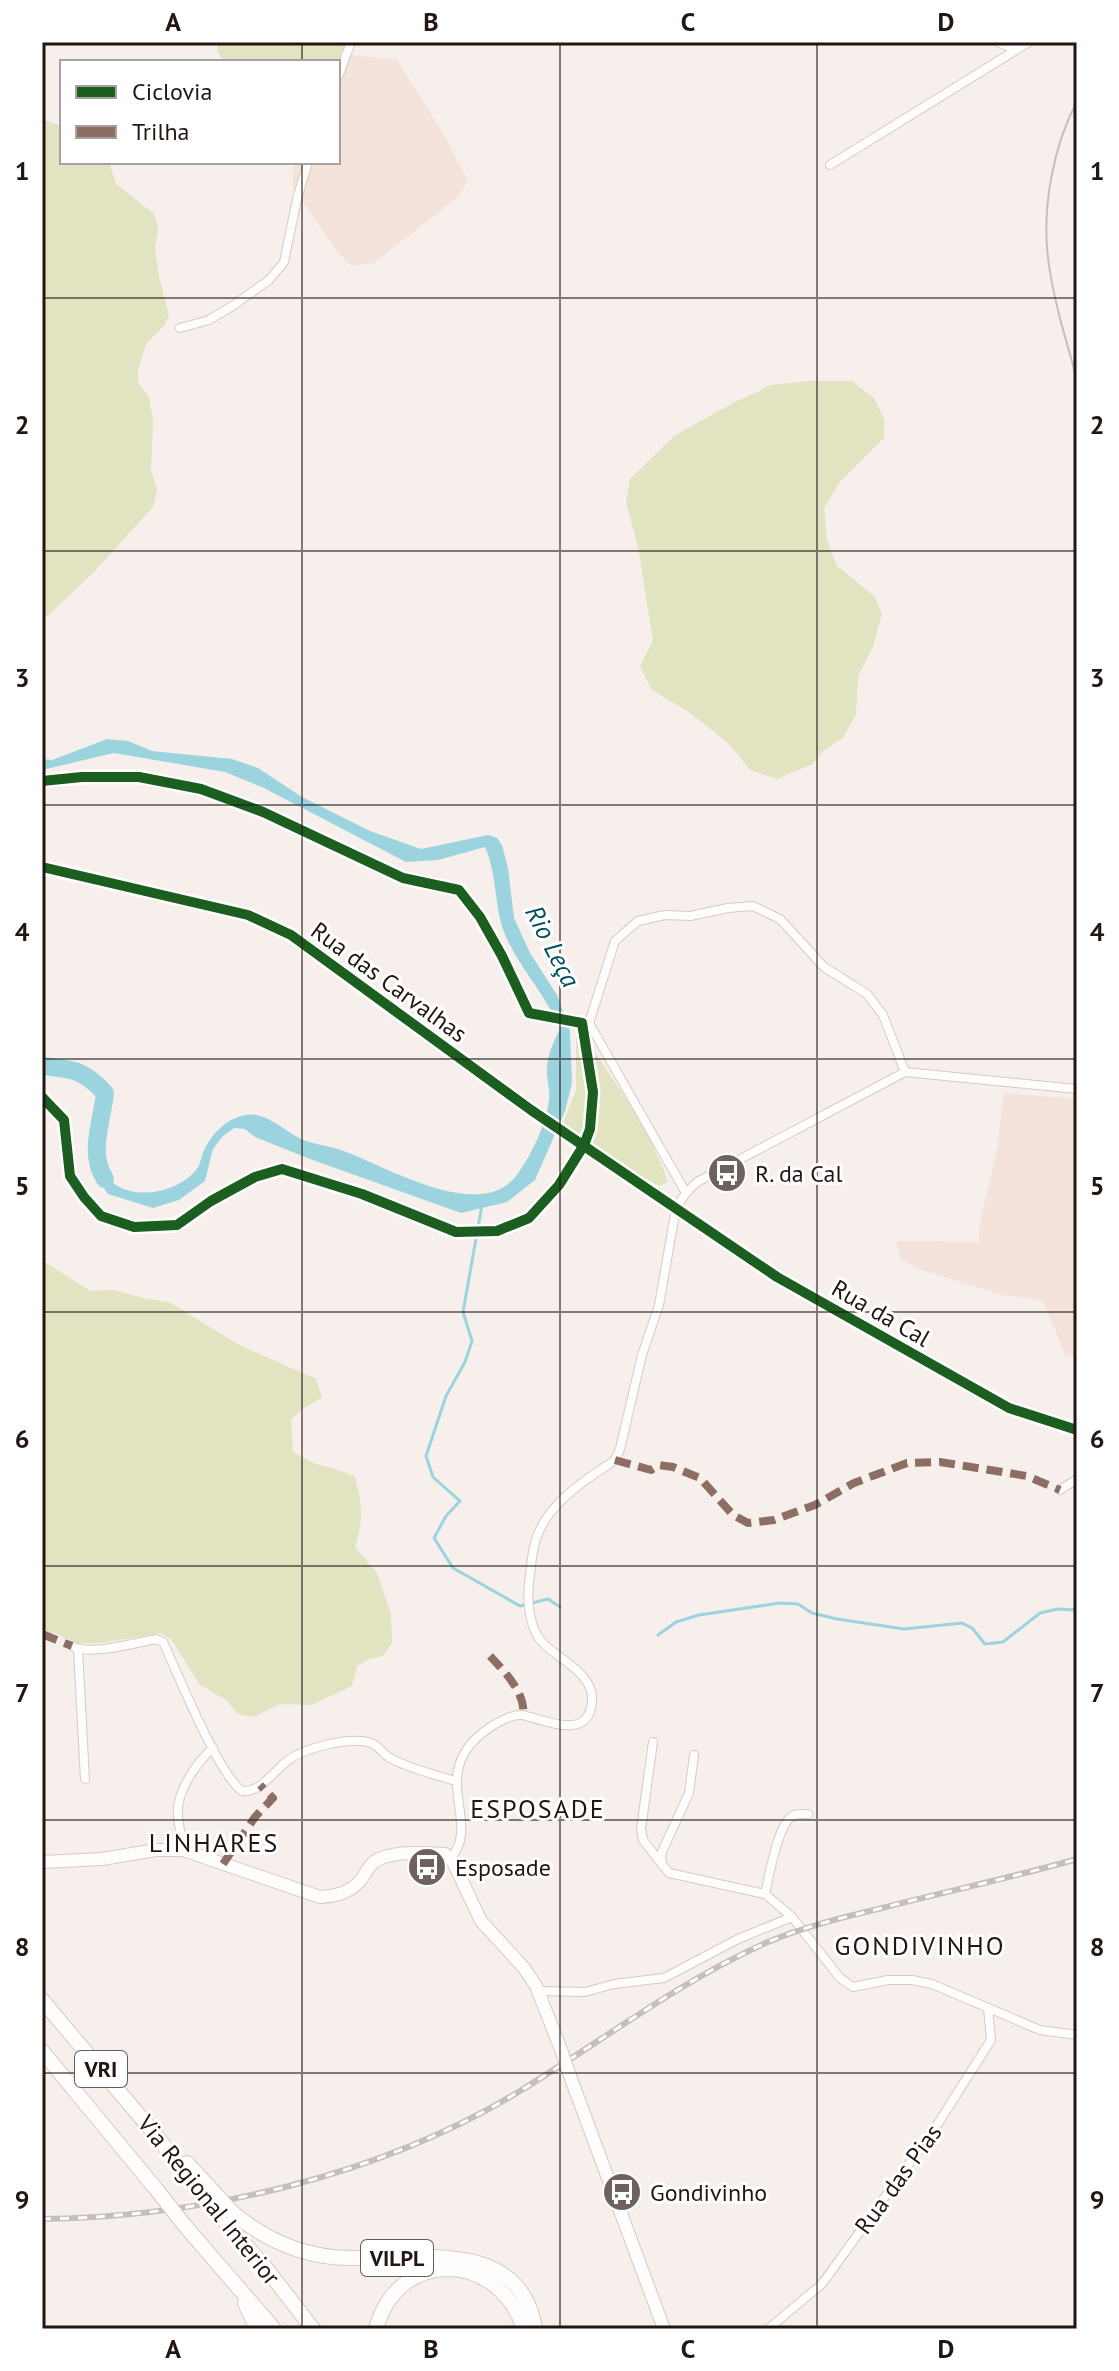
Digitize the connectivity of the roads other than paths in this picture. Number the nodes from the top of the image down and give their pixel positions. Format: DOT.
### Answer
graph roads {
  1 [pos="351,42"];
  2 [pos="998,42"];
  3 [pos="1029,42"];
  4 [pos="1016,50"];
  5 [pos="340,72"];
  6 [pos="307,164"];
  7 [pos="830,165"];
  8 [pos="180,328"];
  9 [pos="42,867"];
  10 [pos="905,1072"];
  11 [pos="1077,1089"];
  12 [pos="686,1193"];
  13 [pos="676,1208"];
  14 [pos="1077,1430"];
  15 [pos="1077,1479"];
  16 [pos="1060,1490"];
  17 [pos="653,1742"];
  18 [pos="213,1748"];
  19 [pos="694,1755"];
  20 [pos="85,1779"];
  21 [pos="455,1781"];
  22 [pos="808,1814"];
  23 [pos="183,1850"];
  24 [pos="450,1859"];
  25 [pos="42,1862"];
  26 [pos="662,1865"];
  27 [pos="765,1894"];
  28 [pos="792,1917"];
  29 [pos="537,1991"];
  30 [pos="42,2000"];
  31 [pos="988,2008"];
  32 [pos="1077,2035"];
  33 [pos="42,2051"];
  34 [pos="226,2214"];
  35 [pos="230,2279"];
  36 [pos="257,2329"];
  37 [pos="274,2329"];
  38 [pos="313,2329"];
  39 [pos="376,2329"];
  40 [pos="524,2329"];
  41 [pos="535,2329"];
  42 [pos="664,2329"];
  43 [pos="768,2329"];
  1 -- 5 [label="street"];
  2 -- 4 [label="street"];
  3 -- 4 [label="street"];
  4 -- 7 [label="street"];
  6 -- 8 [label="street"];
  9 -- 13 [label="street, Rua das Carvalhas"];
  10 -- 11 [label="street"];
  10 -- 12 [label="street"];
  10 -- 12 [label="street"];
  12 -- 13 [label="street"];
  13 -- 14 [label="street, Rua da Cal"];
  13 -- 21 [label="street"];
  15 -- 16 [label="street"];
  17 -- 26 [label="street"];
  18 -- 20 [label="street"];
  18 -- 21 [label="street"];
  18 -- 23 [label="street"];
  19 -- 26 [label="street"];
  21 -- 24 [label="street"];
  22 -- 27 [label="street"];
  23 -- 24 [label="main road"];
  23 -- 25 [label="main road"];
  24 -- 29 [label="main road"];
  26 -- 27 [label="street"];
  27 -- 28 [label="street"];
  28 -- 29 [label="street"];
  28 -- 31 [label="street"];
  29 -- 42 [label="main road, bridge"];
  30 -- 34 [label="highway, Via Regional Interior / VRI, bridge"];
  31 -- 32 [label="street"];
  31 -- 43 [label="street, Rua das Pias"];
  33 -- 35 [label="highway, Via Regional Interior / VRI, bridge"];
  34 -- 38 [label="highway, Via Regional Interior / VRI"];
  34 -- 41 [label="highway, VILPL"];
  35 -- 36 [label="highway"];
  35 -- 37 [label="highway, Via Regional Interior / VRI"];
  39 -- 40 [label="highway, VILPL"];
}
